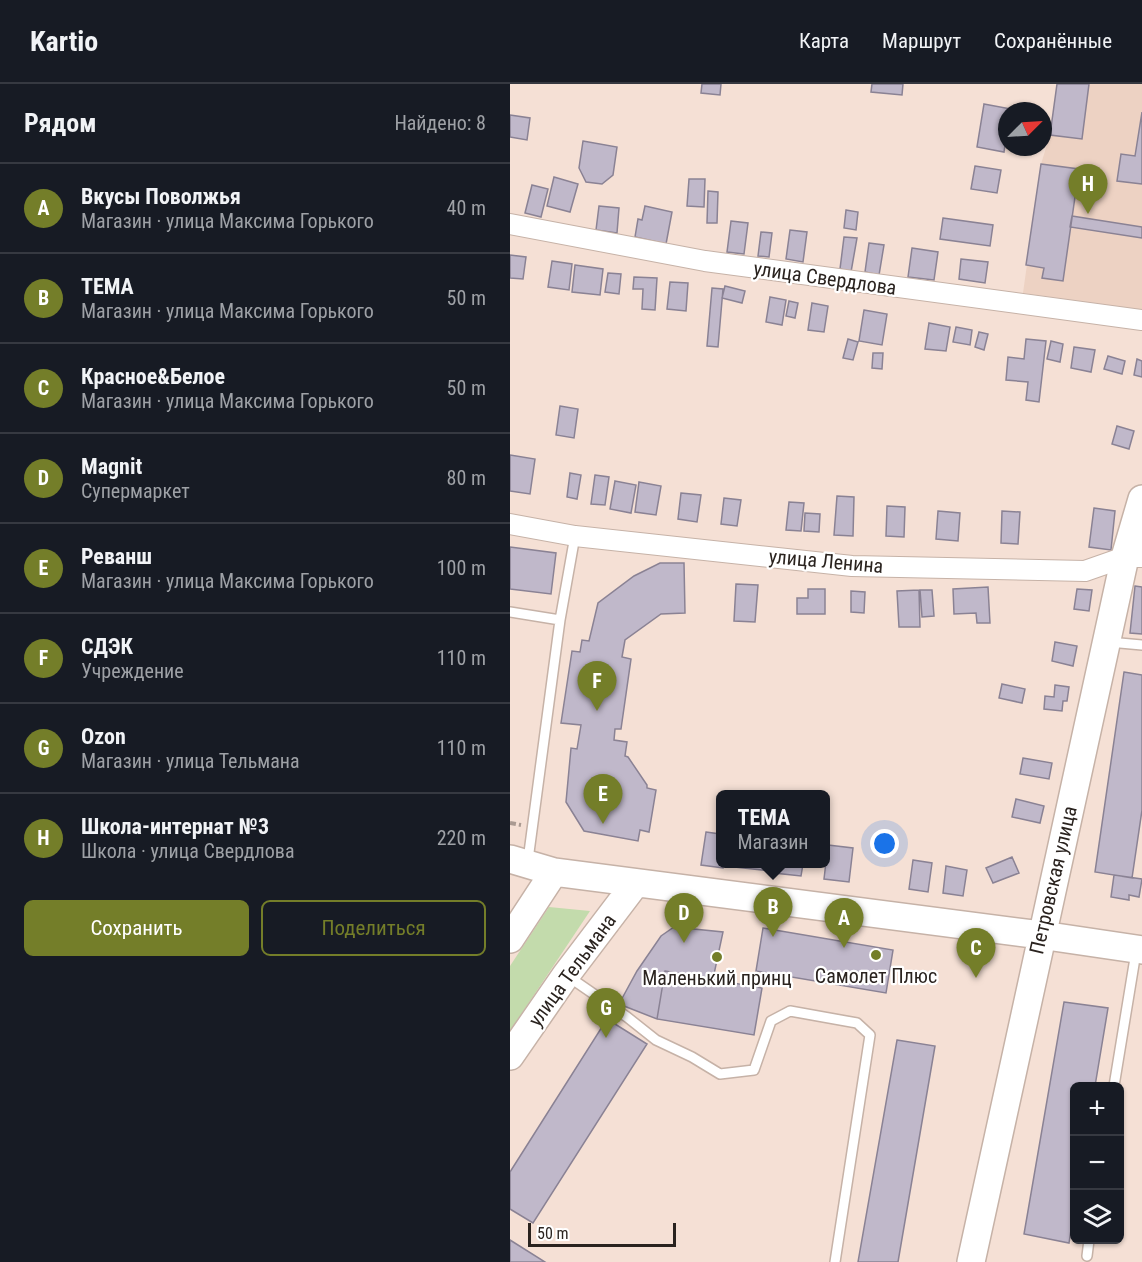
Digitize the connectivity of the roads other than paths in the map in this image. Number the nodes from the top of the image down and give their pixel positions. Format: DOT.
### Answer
graph roads {
  1 [pos="510,224"];
  2 [pos="1142,320"];
  3 [pos="1142,499"];
  4 [pos="510,524"];
  5 [pos="575,536"];
  6 [pos="1134,557"];
  7 [pos="510,612"];
  8 [pos="560,620"];
  9 [pos="1106,641"];
  10 [pos="1142,645"];
  11 [pos="519,861"];
  12 [pos="554,872"];
  13 [pos="635,884"];
  14 [pos="1041,934"];
  15 [pos="510,939"];
  16 [pos="1139,950"];
  17 [pos="566,975"];
  18 [pos="510,1056"];
  19 [pos="1115,1082"];
  20 [pos="1088,1244"];
  21 [pos="1087,1256"];
  22 [pos="835,1262"];
  23 [pos="971,1262"];
  1 -- 2 [label="street, улица Свердлова"];
  3 -- 6 [label="main road, Петровская улица"];
  4 -- 5 [label="street, улица Ленина"];
  5 -- 6 [label="street, улица Ленина"];
  5 -- 8 [label="lane"];
  6 -- 9 [label="main road, Петровская улица"];
  7 -- 8 [label="lane"];
  8 -- 11 [label="lane"];
  9 -- 10 [label="lane"];
  9 -- 14 [label="main road, Петровская улица"];
  11 -- 12 [label="main road"];
  12 -- 13 [label="main road"];
  12 -- 15 [label="main road"];
  13 -- 14 [label="main road"];
  13 -- 17 [label="main road, улица Тельмана"];
  14 -- 16 [label="main road"];
  14 -- 23 [label="main road, Петровская улица"];
  16 -- 19 [label="lane"];
  17 -- 18 [label="main road, улица Тельмана"];
  17 -- 22 [label="lane"];
  20 -- 21 [label="lane"];
}
